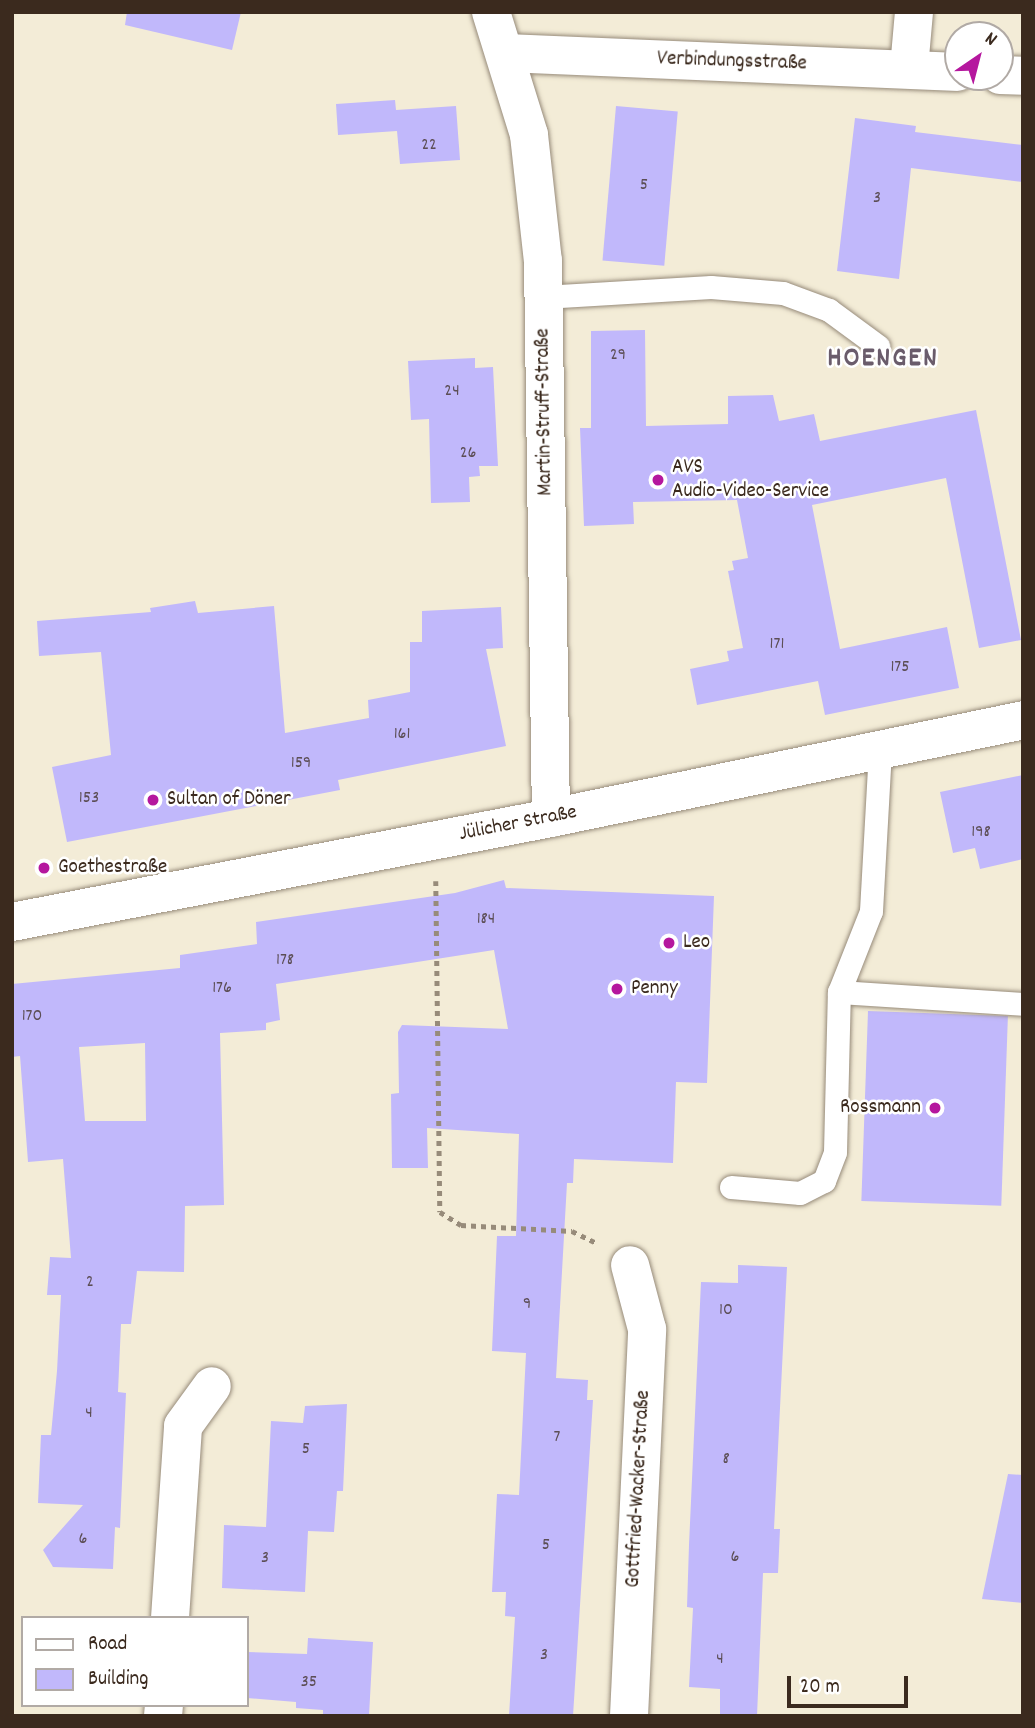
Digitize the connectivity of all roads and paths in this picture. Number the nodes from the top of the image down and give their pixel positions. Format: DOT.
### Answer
graph roads {
  1 [pos="491,12"];
  2 [pos="914,12"];
  3 [pos="507,53"];
  4 [pos="909,68"];
  5 [pos="944,71"];
  6 [pos="543,298"];
  7 [pos="878,346"];
  8 [pos="1023,720"];
  9 [pos="880,748"];
  10 [pos="551,818"];
  11 [pos="434,840"];
  12 [pos="12,922"];
  13 [pos="839,992"];
  14 [pos="1023,1004"];
  15 [pos="731,1187"];
  16 [pos="630,1265"];
  17 [pos="212,1385"];
  18 [pos="170,1616"];
  19 [pos="629,1716"];
  1 -- 3 [label="street, Martin-Struff-Straße"];
  2 -- 4 [label="street"];
  3 -- 4 [label="street, Verbindungsstraße"];
  3 -- 6 [label="street, Martin-Struff-Straße"];
  4 -- 5 [label="street, Verbindungsstraße"];
  6 -- 7 [label="lane"];
  6 -- 10 [label="street, Martin-Struff-Straße"];
  8 -- 9 [label="street, Jülicher Straße"];
  9 -- 10 [label="street, Jülicher Straße"];
  9 -- 13 [label="lane"];
  10 -- 11 [label="street, Jülicher Straße"];
  11 -- 12 [label="street, Jülicher Straße"];
  11 -- 16 [label="path"];
  13 -- 14 [label="lane"];
  13 -- 15 [label="lane"];
  16 -- 19 [label="street, Gottfried-Wacker-Straße"];
  17 -- 18 [label="street"];
}
